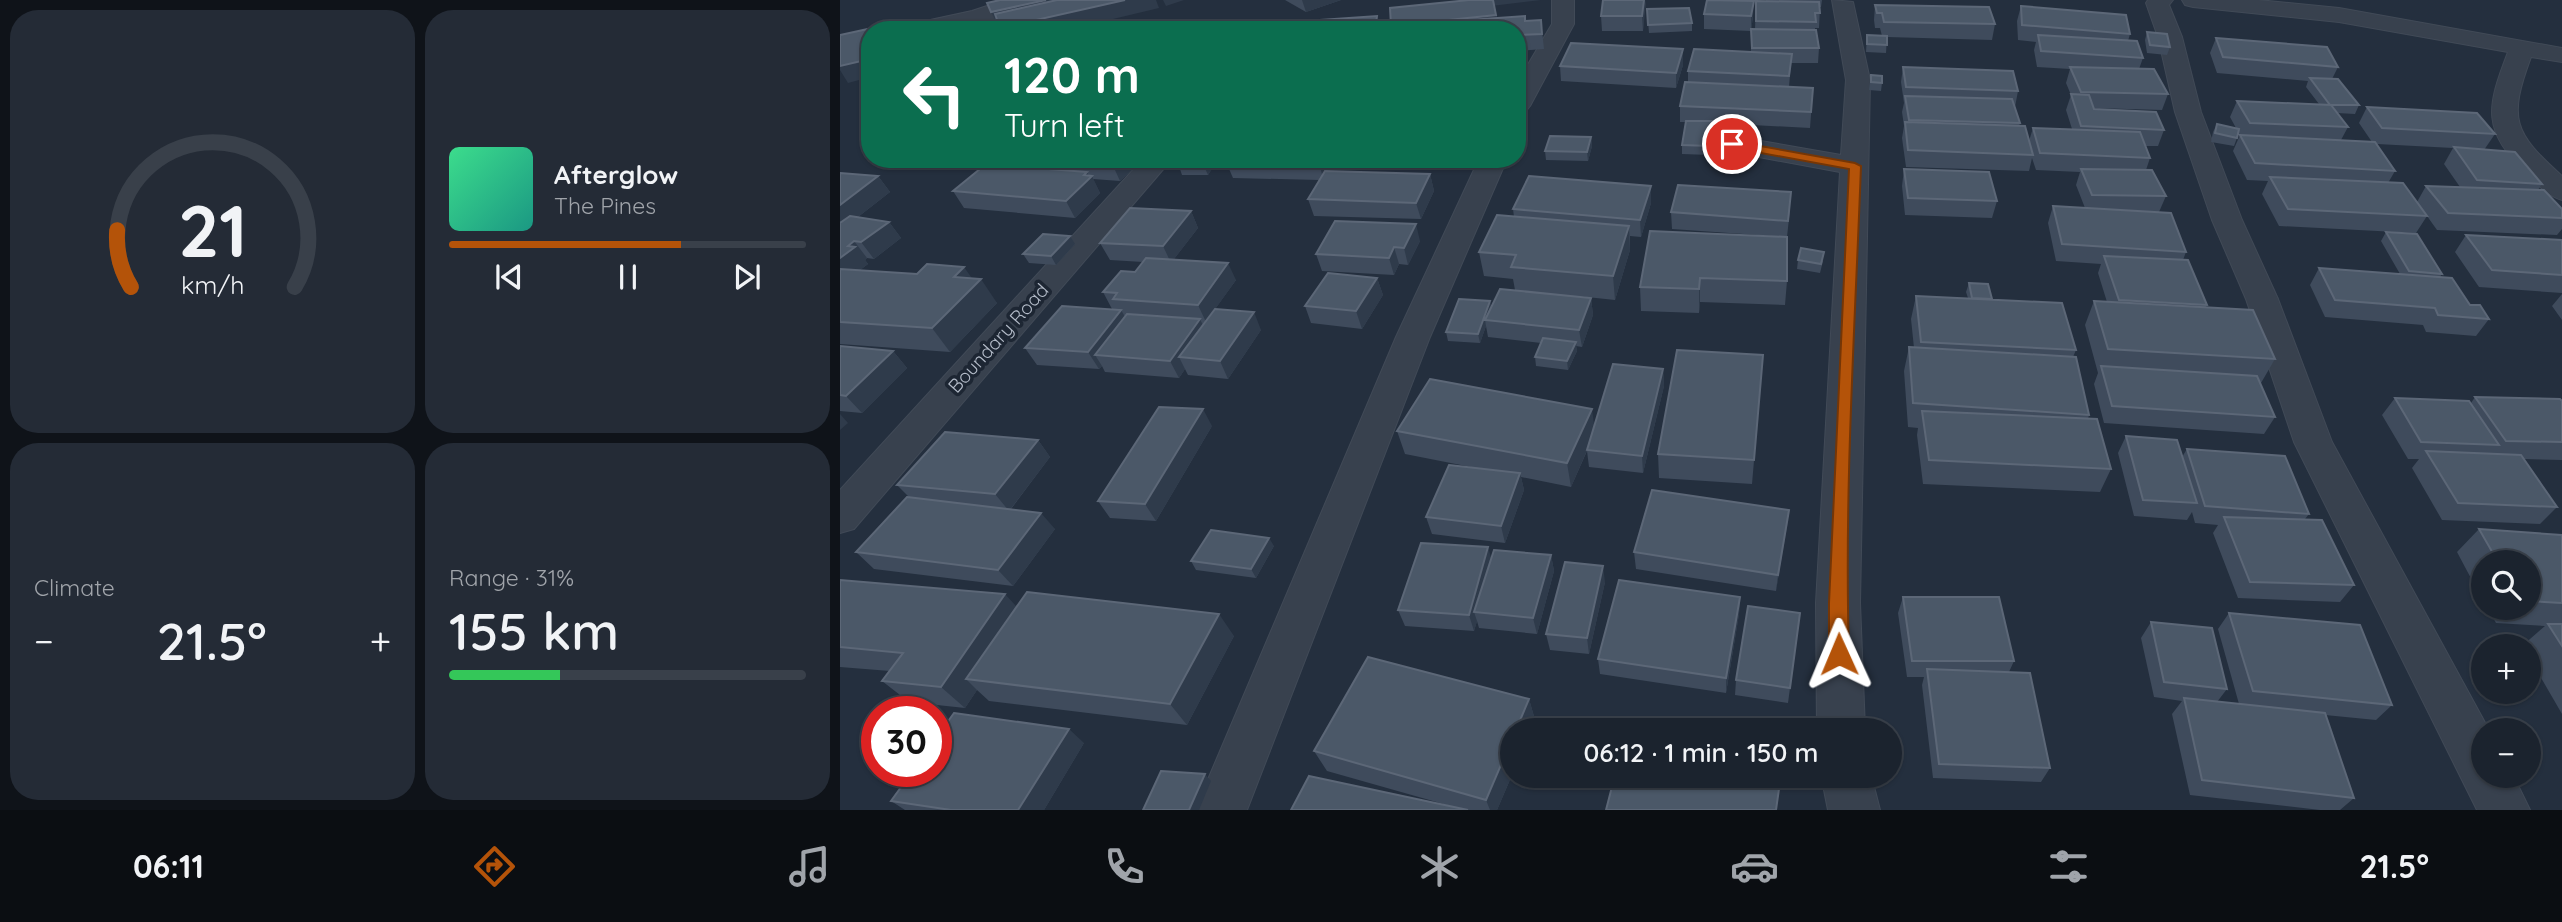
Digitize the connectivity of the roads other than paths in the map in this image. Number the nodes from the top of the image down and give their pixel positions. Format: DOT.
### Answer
graph roads {
  1 [pos="1027,0"];
  2 [pos="1563,0"];
  3 [pos="2162,0"];
  4 [pos="2193,0"];
  5 [pos="1842,2"];
  6 [pos="958,21"];
  7 [pos="2522,48"];
  8 [pos="2562,55"];
  9 [pos="1526,90"];
  10 [pos="1732,144"];
  11 [pos="1855,166"];
  12 [pos="1150,168"];
  13 [pos="1489,168"];
  14 [pos="2562,191"];
  15 [pos="840,517"];
  16 [pos="1841,718"];
  17 [pos="2471,746"];
  18 [pos="1849,788"];
  19 [pos="2493,788"];
  20 [pos="1221,810"];
  21 [pos="1854,810"];
  22 [pos="2504,810"];
  1 -- 6 [label="street"];
  2 -- 9 [label="street"];
  3 -- 17 [label="street"];
  4 -- 7 [label="street"];
  5 -- 11 [label="street"];
  7 -- 8 [label="street"];
  7 -- 14 [label="street"];
  10 -- 11 [label="street"];
  11 -- 16 [label="street"];
  12 -- 15 [label="street, Boundary Road"];
  13 -- 20 [label="street"];
  18 -- 21 [label="street"];
  19 -- 22 [label="street"];
}
